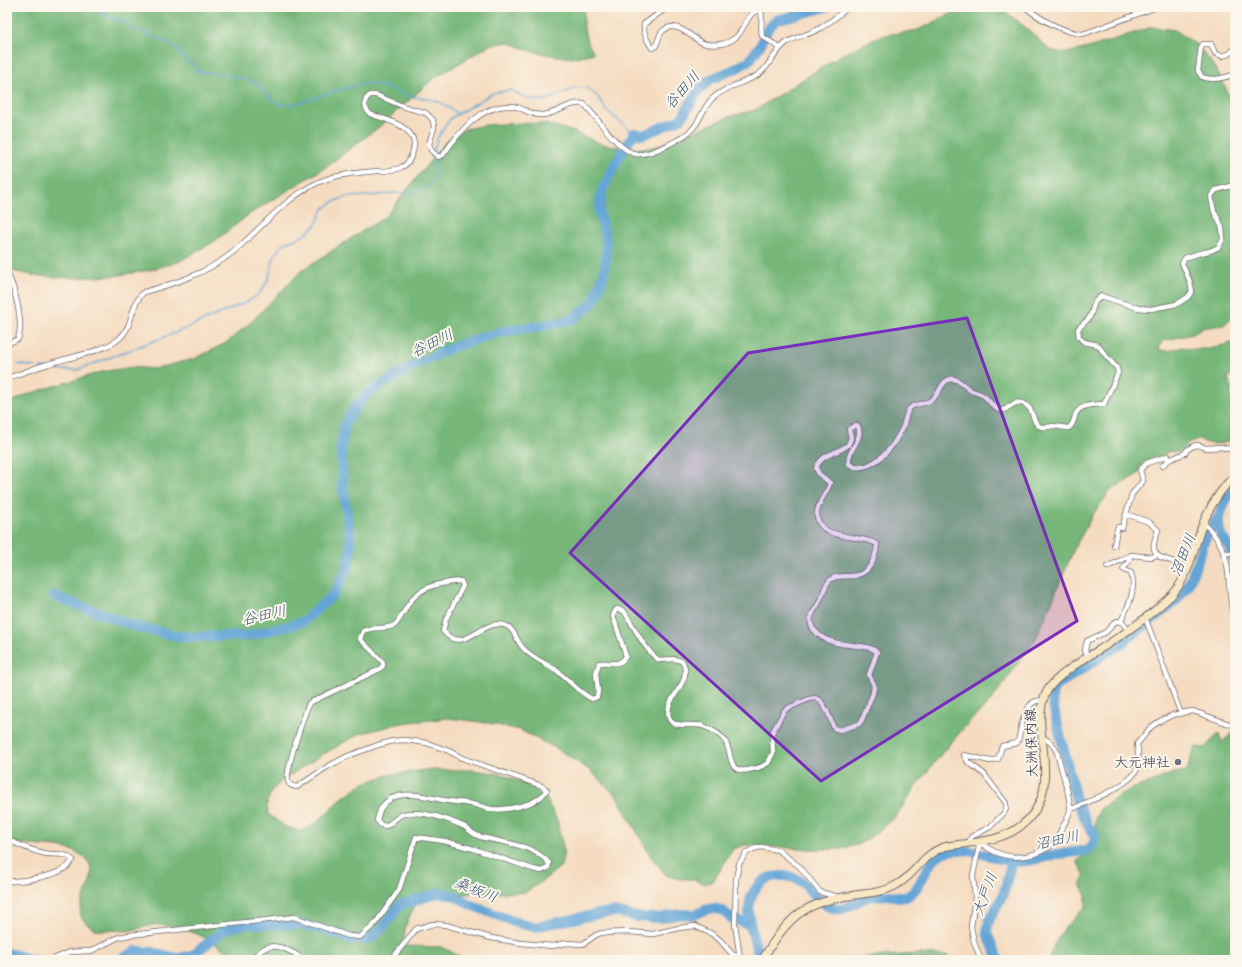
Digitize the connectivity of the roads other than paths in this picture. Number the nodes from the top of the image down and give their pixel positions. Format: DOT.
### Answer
graph roads {
  1 [pos="668,7"];
  2 [pos="848,7"];
  3 [pos="1024,7"];
  4 [pos="1157,7"];
  5 [pos="780,48"];
  6 [pos="1235,48"];
  7 [pos="1235,74"];
  8 [pos="1235,185"];
  9 [pos="7,273"];
  10 [pos="7,344"];
  11 [pos="7,378"];
  12 [pos="1235,447"];
  13 [pos="1168,456"];
  14 [pos="1162,466"];
  15 [pos="1235,475"];
  16 [pos="1126,514"];
  17 [pos="1204,523"];
  18 [pos="1114,546"];
  19 [pos="1223,553"];
  20 [pos="1235,553"];
  21 [pos="1157,555"];
  22 [pos="1129,556"];
  23 [pos="1107,567"];
  24 [pos="1188,567"];
  25 [pos="1146,618"];
  26 [pos="1122,622"];
  27 [pos="1235,622"];
  28 [pos="1128,630"];
  29 [pos="1087,656"];
  30 [pos="1043,701"];
  31 [pos="1181,714"];
  32 [pos="1235,726"];
  33 [pos="1042,738"];
  34 [pos="1072,809"];
  35 [pos="7,839"];
  36 [pos="980,842"];
  37 [pos="969,843"];
  38 [pos="7,881"];
  39 [pos="841,897"];
  40 [pos="741,959"];
  41 [pos="51,960"];
  42 [pos="250,960"];
  43 [pos="304,960"];
  44 [pos="391,960"];
  45 [pos="762,960"];
  46 [pos="981,960"];
  1 -- 5 [label="street"];
  2 -- 5 [label="street"];
  3 -- 4 [label="street"];
  5 -- 11 [label="street"];
  6 -- 7 [label="street"];
  8 -- 41 [label="street"];
  9 -- 10 [label="street"];
  12 -- 14 [label="street"];
  13 -- 16 [label="street"];
  15 -- 17 [label="main road, 大洲保内線"];
  16 -- 18 [label="street"];
  16 -- 21 [label="street"];
  17 -- 19 [label="street"];
  17 -- 24 [label="main road, 大洲保内線"];
  19 -- 20 [label="street"];
  19 -- 27 [label="street"];
  21 -- 22 [label="street"];
  21 -- 24 [label="street"];
  22 -- 23 [label="street"];
  22 -- 26 [label="street"];
  24 -- 25 [label="main road, 大洲保内線"];
  25 -- 28 [label="main road, 大洲保内線"];
  25 -- 31 [label="street"];
  26 -- 28 [label="street"];
  26 -- 29 [label="street"];
  28 -- 29 [label="main road, 大洲保内線"];
  29 -- 30 [label="main road, 大洲保内線"];
  30 -- 33 [label="main road, 大洲保内線"];
  30 -- 37 [label="street"];
  31 -- 32 [label="street"];
  31 -- 34 [label="street"];
  33 -- 34 [label="street"];
  33 -- 36 [label="main road, 大洲保内線"];
  34 -- 36 [label="street"];
  35 -- 38 [label="street"];
  36 -- 37 [label="main road, 大洲保内線"];
  36 -- 46 [label="street"];
  37 -- 39 [label="main road, 大洲保内線"];
  39 -- 40 [label="street"];
  39 -- 45 [label="main road, 大洲保内線"];
  40 -- 44 [label="street"];
  42 -- 43 [label="street"];
}
